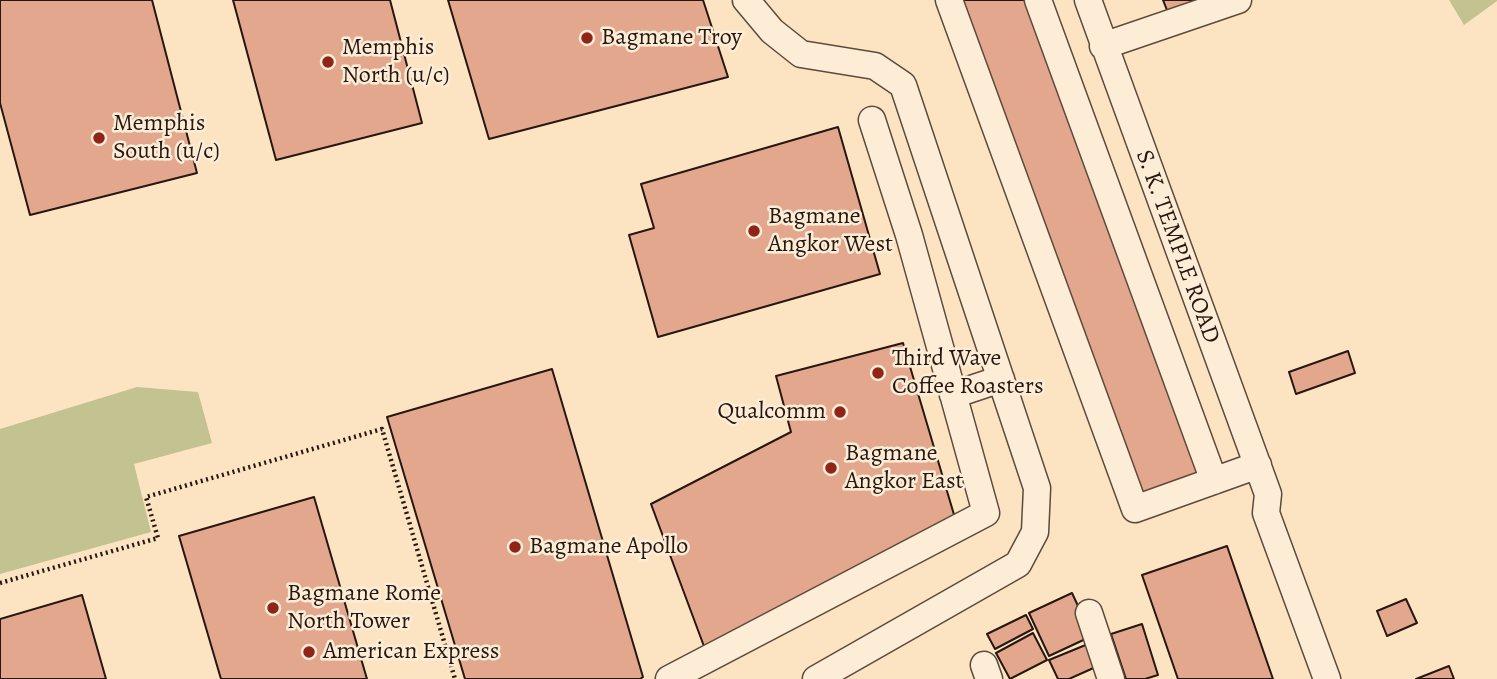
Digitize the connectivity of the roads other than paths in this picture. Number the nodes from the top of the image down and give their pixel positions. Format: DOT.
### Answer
graph roads {
  1 [pos="746,0"];
  2 [pos="948,0"];
  3 [pos="1038,0"];
  4 [pos="1088,0"];
  5 [pos="1238,0"];
  6 [pos="1103,46"];
  7 [pos="872,120"];
  8 [pos="949,222"];
  9 [pos="909,235"];
  10 [pos="1001,379"];
  11 [pos="953,395"];
  12 [pos="1258,465"];
  13 [pos="1214,481"];
  14 [pos="1268,494"];
  15 [pos="1089,613"];
  16 [pos="669,679"];
  17 [pos="816,679"];
  18 [pos="1111,679"];
  19 [pos="1327,679"];
  20 [pos="1345,679"];
  1 -- 8 [label="street"];
  2 -- 13 [label="street"];
  3 -- 13 [label="street"];
  4 -- 6 [label="street, S. K. TEMPLE ROAD"];
  5 -- 6 [label="street"];
  6 -- 12 [label="street, S. K. TEMPLE ROAD"];
  7 -- 9 [label="street"];
  8 -- 9 [label="street"];
  8 -- 10 [label="street"];
  9 -- 11 [label="street"];
  10 -- 11 [label="street"];
  10 -- 17 [label="street"];
  11 -- 16 [label="street"];
  12 -- 13 [label="street"];
  12 -- 14 [label="street, S. K. TEMPLE ROAD"];
  14 -- 19 [label="street, S. K. TEMPLE ROAD"];
  14 -- 20 [label="street, S. K. TEMPLE ROAD"];
  15 -- 18 [label="street"];
}
